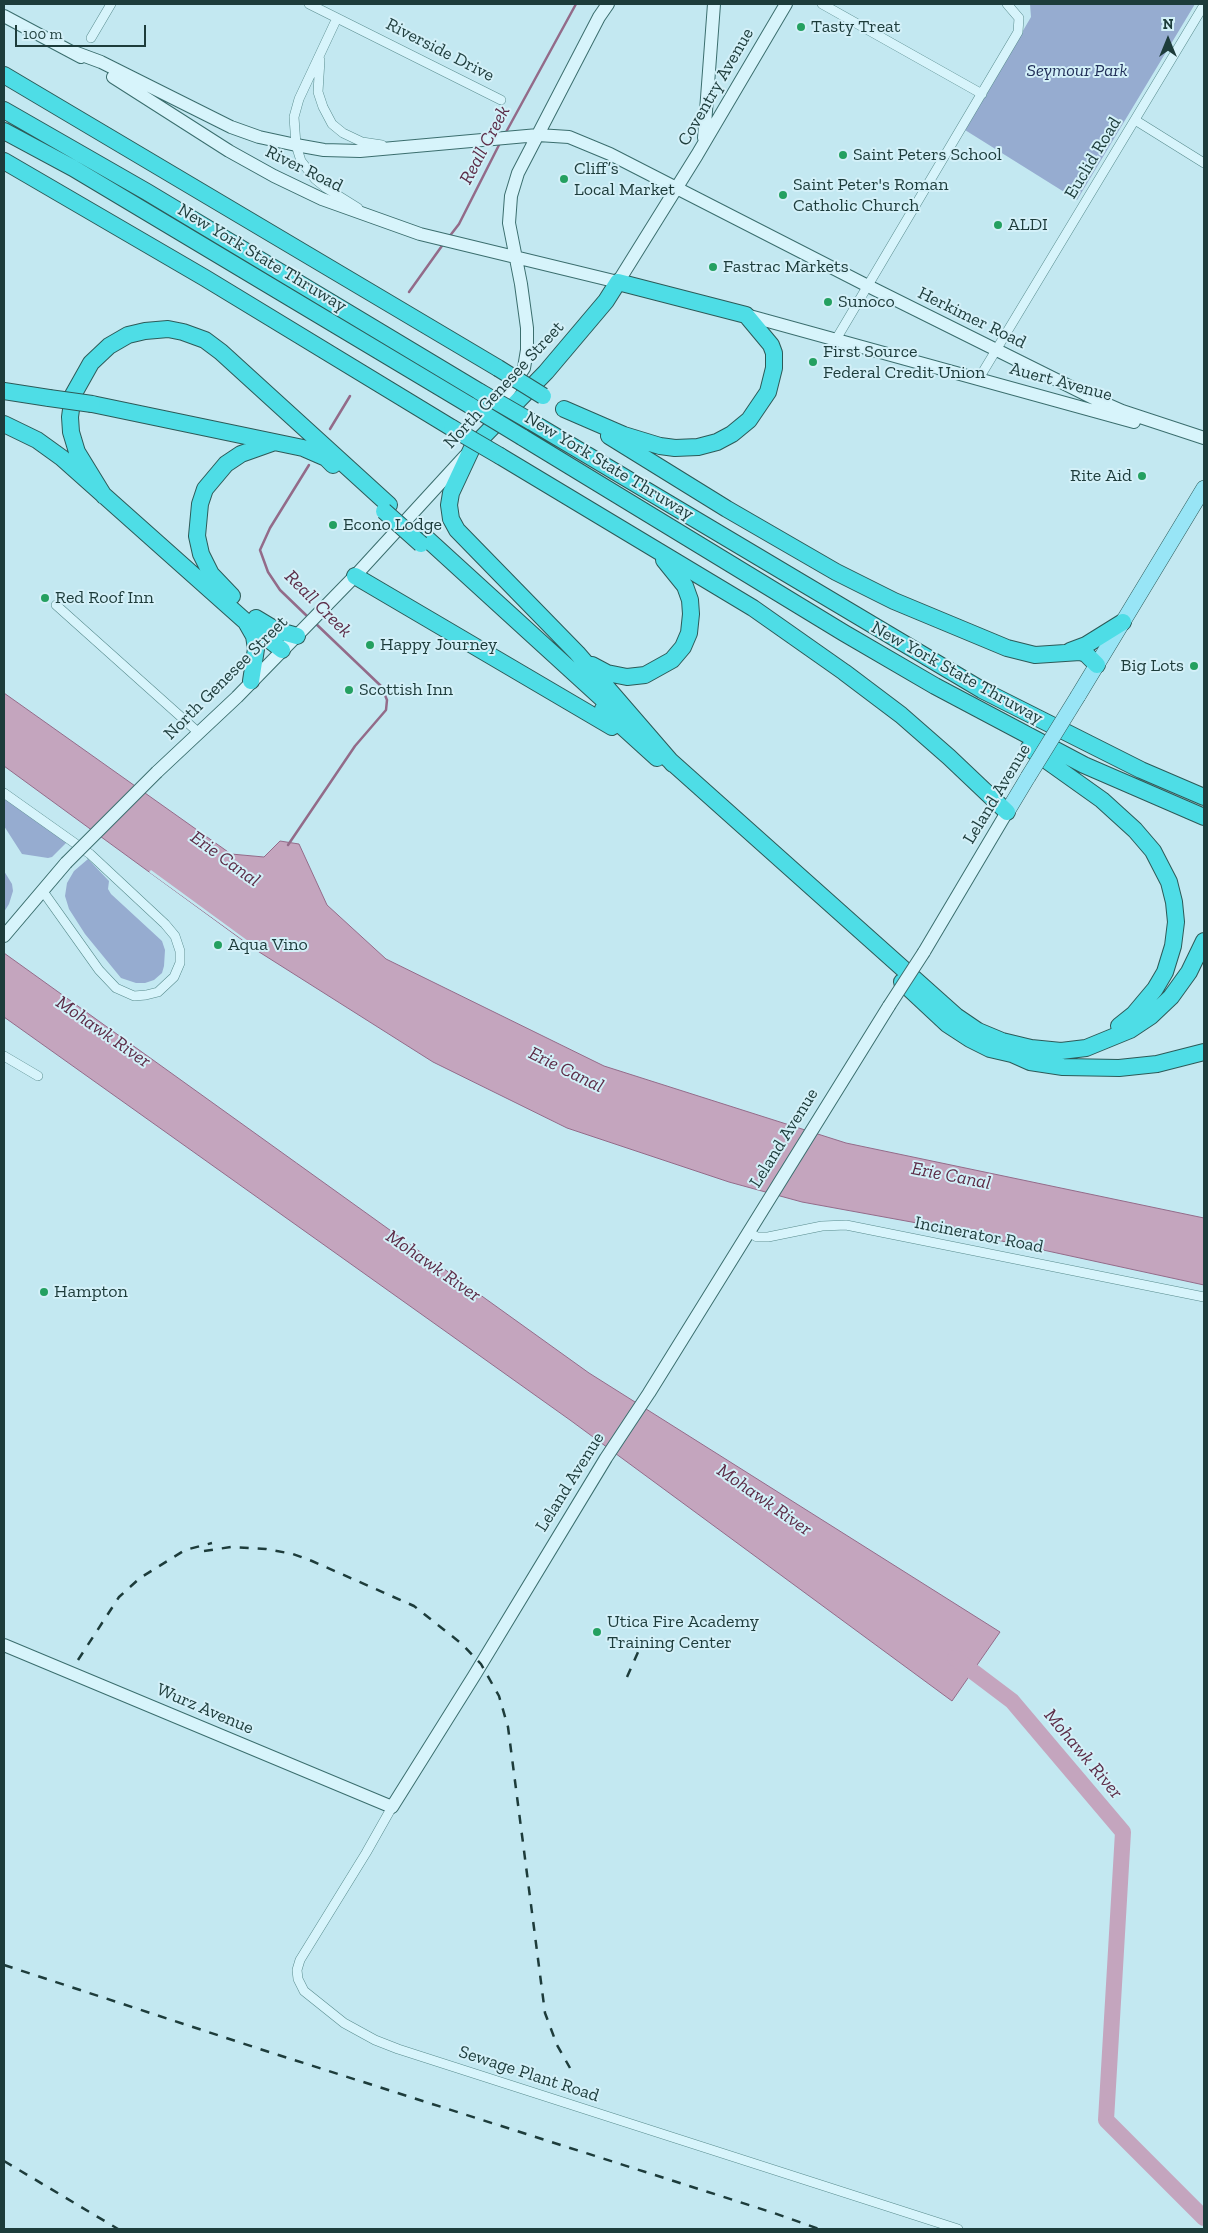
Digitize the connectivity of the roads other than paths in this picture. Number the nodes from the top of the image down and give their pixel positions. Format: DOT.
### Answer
graph roads {
  1 [pos="111,4"];
  2 [pos="309,4"];
  3 [pos="608,4"];
  4 [pos="712,4"];
  5 [pos="786,4"];
  6 [pos="822,4"];
  7 [pos="1007,4"];
  8 [pos="1204,5"];
  9 [pos="4,16"];
  10 [pos="337,18"];
  11 [pos="91,38"];
  12 [pos="322,50"];
  13 [pos="74,52"];
  14 [pos="4,75"];
  15 [pos="982,94"];
  16 [pos="501,100"];
  17 [pos="4,110"];
  18 [pos="1135,120"];
  19 [pos="4,131"];
  20 [pos="538,135"];
  21 [pos="703,143"];
  22 [pos="296,145"];
  23 [pos="415,147"];
  24 [pos="4,160"];
  25 [pos="1204,163"];
  26 [pos="677,187"];
  27 [pos="380,221"];
  28 [pos="514,255"];
  29 [pos="618,282"];
  30 [pos="866,285"];
  31 [pos="746,315"];
  32 [pos="834,341"];
  33 [pos="996,350"];
  34 [pos="978,380"];
  35 [pos="4,391"];
  36 [pos="564,408"];
  37 [pos="4,424"];
  38 [pos="1204,439"];
  39 [pos="275,442"];
  40 [pos="467,454"];
  41 [pos="1204,488"];
  42 [pos="104,496"];
  43 [pos="387,508"];
  44 [pos="422,540"];
  45 [pos="650,545"];
  46 [pos="355,576"];
  47 [pos="56,605"];
  48 [pos="245,620"];
  49 [pos="1123,622"];
  50 [pos="301,632"];
  51 [pos="282,650"];
  52 [pos="1068,652"];
  53 [pos="577,653"];
  54 [pos="1097,665"];
  55 [pos="251,681"];
  56 [pos="935,686"];
  57 [pos="199,733"];
  58 [pos="652,754"];
  59 [pos="673,764"];
  60 [pos="4,793"];
  61 [pos="1204,796"];
  62 [pos="1007,812"];
  63 [pos="1204,817"];
  64 [pos="42,890"];
  65 [pos="4,936"];
  66 [pos="1204,941"];
  67 [pos="1204,956"];
  68 [pos="1032,1048"];
  69 [pos="1204,1052"];
  70 [pos="1012,1054"];
  71 [pos="4,1056"];
  72 [pos="38,1076"];
  73 [pos="748,1232"];
  74 [pos="1204,1297"];
  75 [pos="4,1645"];
  76 [pos="392,1807"];
  77 [pos="958,2229"];
  1 -- 11 [label="street"];
  2 -- 10 [label="street, Riverside Drive"];
  3 -- 20 [label="main road"];
  4 -- 21 [label="main road"];
  5 -- 21 [label="main road, Coventry Avenue"];
  6 -- 15 [label="street"];
  7 -- 15 [label="street"];
  8 -- 18 [label="street, Euclid Road"];
  9 -- 13 [label="main road, River Road"];
  10 -- 12 [label="street"];
  10 -- 16 [label="street, Riverside Drive"];
  12 -- 22 [label="street"];
  12 -- 23 [label="street"];
  13 -- 22 [label="main road"];
  13 -- 27 [label="main road, River Road"];
  14 -- 36 [label="highway, bridge"];
  15 -- 30 [label="street"];
  17 -- 61 [label="highway, New York State Thruway, bridge"];
  18 -- 25 [label="street"];
  18 -- 33 [label="street, Euclid Road"];
  19 -- 56 [label="highway, New York State Thruway, bridge"];
  20 -- 23 [label="main road"];
  20 -- 26 [label="main road"];
  20 -- 28 [label="main road"];
  21 -- 26 [label="main road, Coventry Avenue"];
  22 -- 23 [label="main road"];
  22 -- 27 [label="street"];
  24 -- 45 [label="highway, bridge"];
  26 -- 29 [label="main road, North Genesee Street"];
  26 -- 30 [label="main road, Herkimer Road"];
  27 -- 28 [label="main road, River Road"];
  28 -- 29 [label="main road, River Road"];
  28 -- 40 [label="main road"];
  29 -- 31 [label="highway, Auert Avenue"];
  29 -- 40 [label="highway, North Genesee Street"];
  30 -- 32 [label="street"];
  30 -- 33 [label="main road, Herkimer Road"];
  31 -- 32 [label="main road, Auert Avenue"];
  31 -- 36 [label="highway"];
  32 -- 34 [label="main road, Auert Avenue"];
  33 -- 34 [label="street, Euclid Road"];
  33 -- 38 [label="main road, Herkimer Road"];
  34 -- 38 [label="main road, Auert Avenue"];
  35 -- 39 [label="highway, bridge"];
  36 -- 52 [label="highway"];
  37 -- 42 [label="highway"];
  39 -- 43 [label="highway"];
  39 -- 50 [label="highway"];
  40 -- 46 [label="main road, North Genesee Street"];
  40 -- 53 [label="highway"];
  41 -- 49 [label="main road, Leland Avenue"];
  42 -- 43 [label="highway"];
  42 -- 48 [label="highway"];
  43 -- 44 [label="highway, bridge"];
  44 -- 58 [label="highway"];
  44 -- 59 [label="highway"];
  45 -- 53 [label="highway"];
  45 -- 62 [label="highway"];
  46 -- 50 [label="main road, North Genesee Street"];
  46 -- 58 [label="highway"];
  47 -- 57 [label="street"];
  48 -- 51 [label="highway"];
  48 -- 55 [label="highway"];
  49 -- 52 [label="highway"];
  49 -- 54 [label="main road, Leland Avenue"];
  50 -- 51 [label="main road, North Genesee Street"];
  51 -- 55 [label="main road, North Genesee Street"];
  52 -- 54 [label="highway"];
  53 -- 59 [label="highway"];
  54 -- 62 [label="main road, Leland Avenue, bridge"];
  55 -- 57 [label="main road, North Genesee Street"];
  56 -- 63 [label="highway, New York State Thruway"];
  56 -- 68 [label="highway"];
  57 -- 64 [label="main road, North Genesee Street, bridge"];
  58 -- 70 [label="highway"];
  59 -- 68 [label="highway"];
  60 -- 64 [label="street"];
  62 -- 73 [label="main road, Leland Avenue, bridge"];
  64 -- 65 [label="main road, North Genesee Street"];
  66 -- 68 [label="highway"];
  67 -- 70 [label="highway"];
  69 -- 70 [label="highway"];
  71 -- 72 [label="street"];
  73 -- 74 [label="street, Incinerator Road"];
  73 -- 76 [label="main road, Leland Avenue"];
  75 -- 76 [label="main road, Wurz Avenue"];
  76 -- 77 [label="street, Sewage Plant Road"];
}
